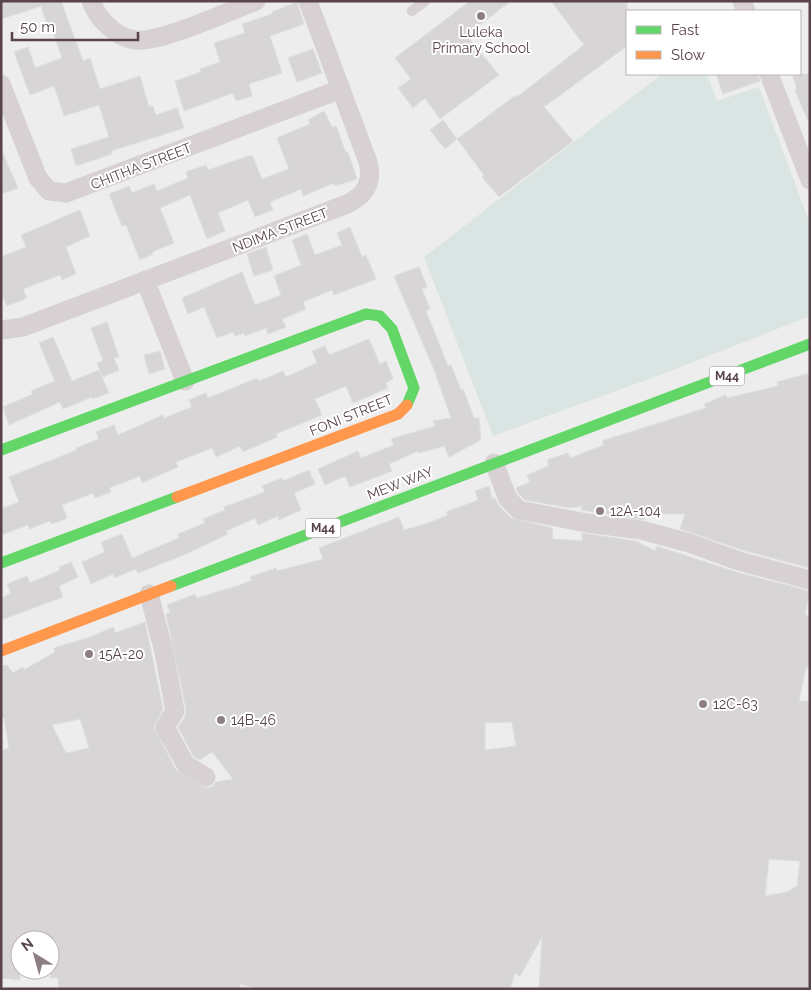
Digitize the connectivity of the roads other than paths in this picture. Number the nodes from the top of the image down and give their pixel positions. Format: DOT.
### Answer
graph roads {
  1 [pos="91,1"];
  2 [pos="256,1"];
  3 [pos="308,1"];
  4 [pos="425,1"];
  5 [pos="412,11"];
  6 [pos="769,75"];
  7 [pos="1,84"];
  8 [pos="341,89"];
  9 [pos="810,180"];
  10 [pos="145,280"];
  11 [pos="1,330"];
  12 [pos="810,344"];
  13 [pos="185,381"];
  14 [pos="1,450"];
  15 [pos="494,463"];
  16 [pos="1,563"];
  17 [pos="810,580"];
  18 [pos="149,594"];
  19 [pos="1,650"];
  20 [pos="206,777"];
  1 -- 2 [label="street"];
  3 -- 8 [label="street, NDIMA STREET"];
  4 -- 5 [label="lane"];
  6 -- 9 [label="street"];
  7 -- 8 [label="street, CHITHA STREET"];
  8 -- 10 [label="street, NDIMA STREET"];
  10 -- 11 [label="street, NDIMA STREET"];
  10 -- 13 [label="street"];
  12 -- 15 [label="street, MEW WAY / M44"];
  13 -- 14 [label="street, FONI STREET"];
  13 -- 16 [label="street, FONI STREET"];
  15 -- 17 [label="street"];
  15 -- 18 [label="street, MEW WAY / M44"];
  18 -- 19 [label="street, MEW WAY / M44"];
  18 -- 20 [label="street"];
}
